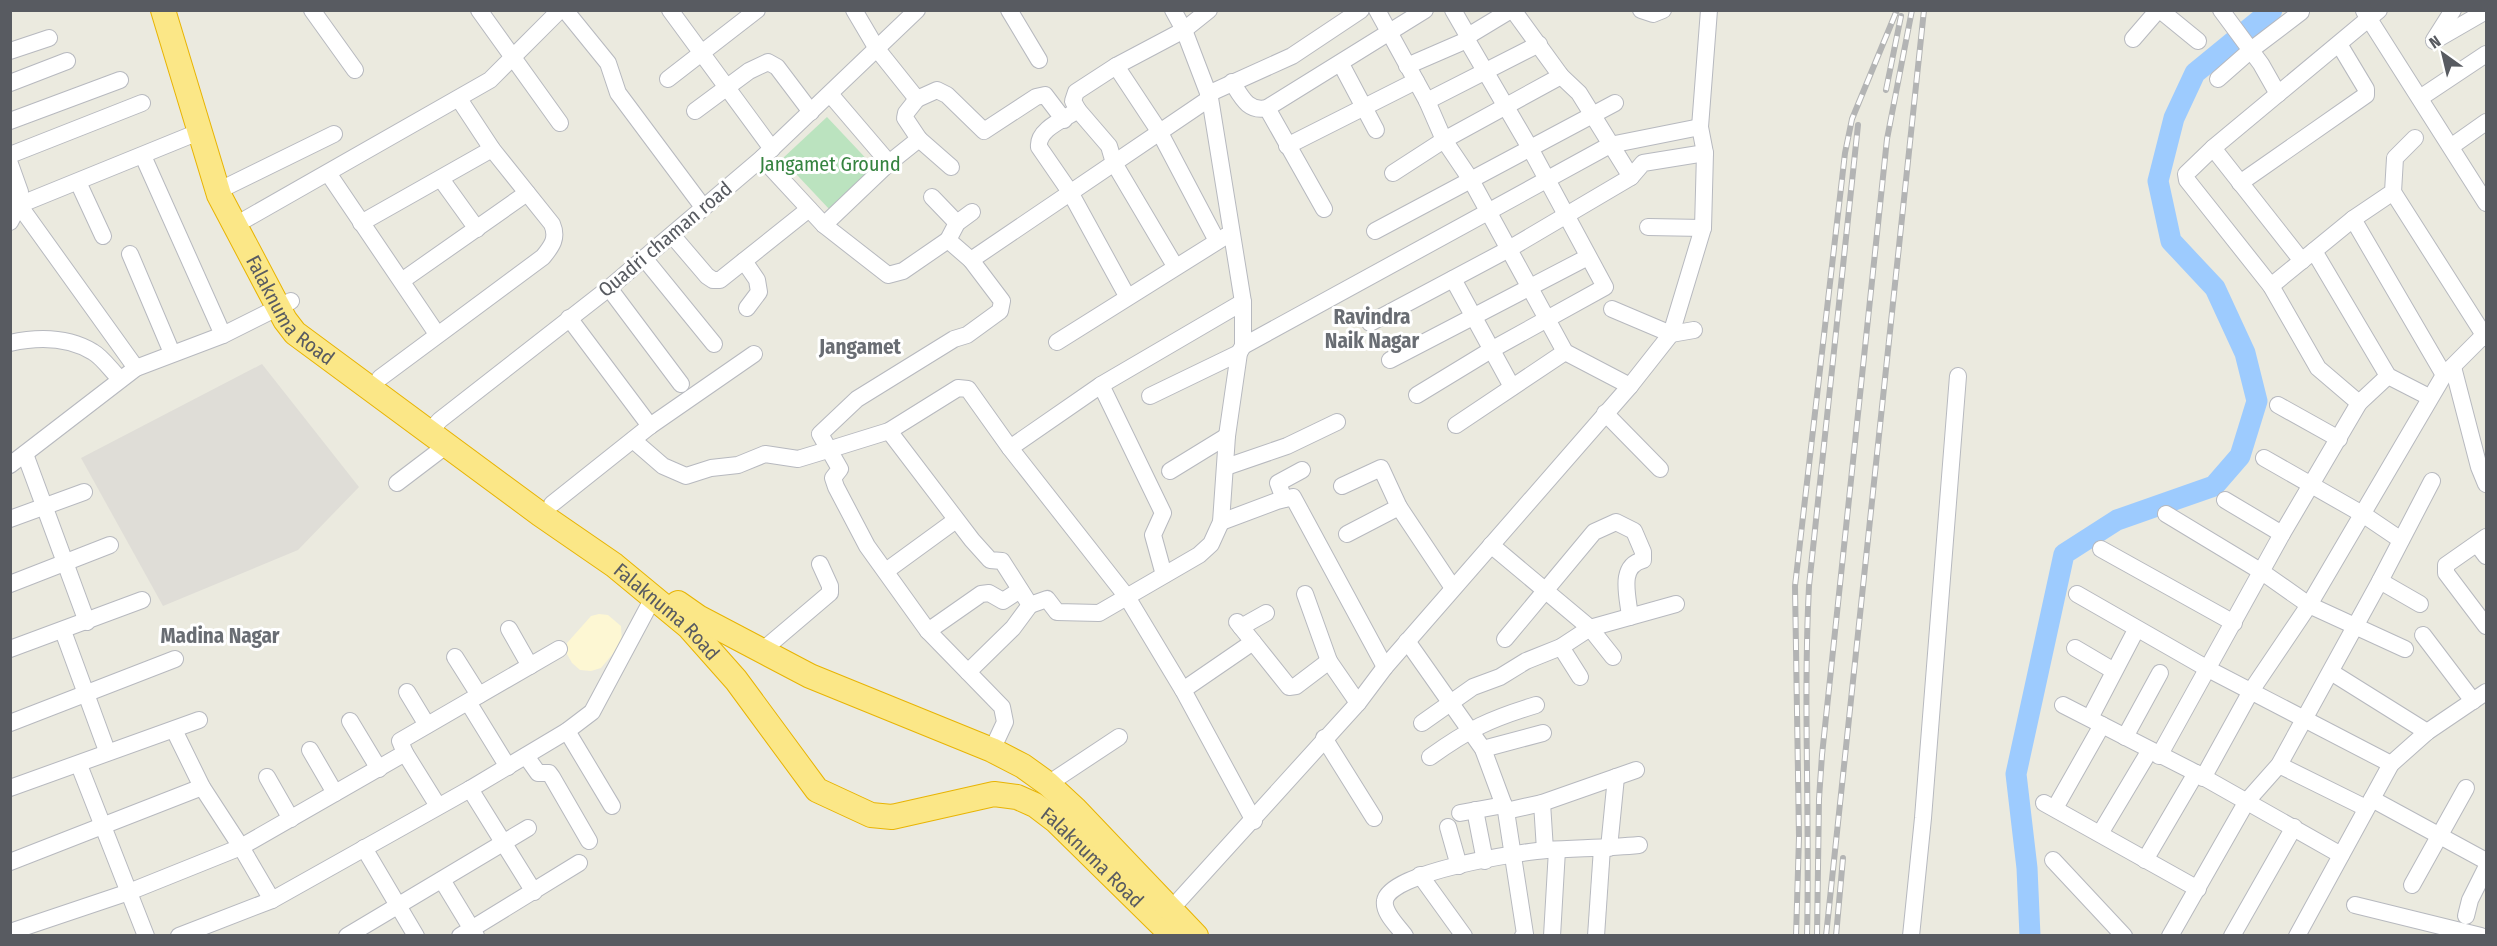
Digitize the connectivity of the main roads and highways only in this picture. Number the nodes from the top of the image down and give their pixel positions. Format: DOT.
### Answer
graph roads {
  1 [pos="164,10"];
  2 [pos="212,166"];
  3 [pos="285,304"];
  4 [pos="439,432"];
  5 [pos="763,650"];
  6 [pos="736,680"];
  7 [pos="1168,923"];
  8 [pos="1196,936"];
  1 -- 2 [label="highway, Falaknuma Road"];
  2 -- 3 [label="highway, Falaknuma Road"];
  2 -- 3 [label="highway, Falaknuma Road"];
  3 -- 4 [label="highway, Falaknuma Road"];
  3 -- 4 [label="highway, Falaknuma Road"];
  4 -- 5 [label="highway, Falaknuma Road"];
  4 -- 6 [label="highway, Falaknuma Road"];
  5 -- 6 [label="highway"];
  5 -- 7 [label="highway, Falaknuma Road"];
  6 -- 7 [label="highway, Falaknuma Road"];
  7 -- 8 [label="highway, Falaknuma Road"];
}
